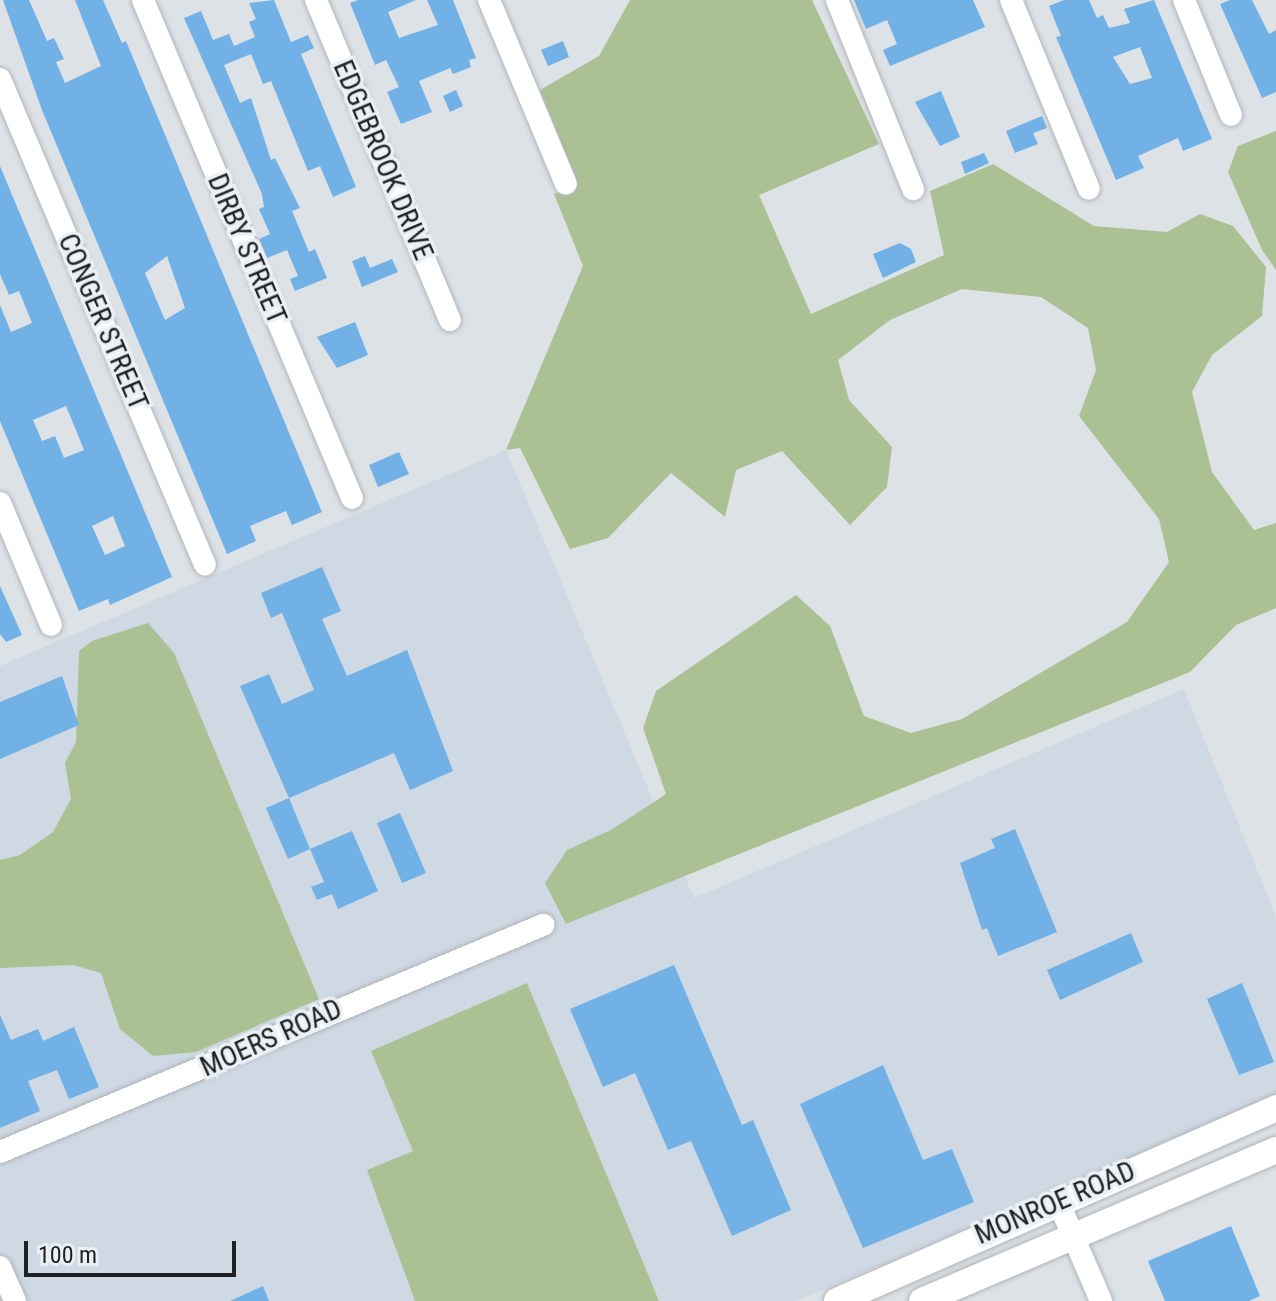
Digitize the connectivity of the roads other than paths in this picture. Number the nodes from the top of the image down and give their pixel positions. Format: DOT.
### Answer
graph roads {
  1 [pos="143,0"];
  2 [pos="316,0"];
  3 [pos="489,0"];
  4 [pos="837,0"];
  5 [pos="1011,0"];
  6 [pos="1184,0"];
  7 [pos="0,79"];
  8 [pos="1231,115"];
  9 [pos="566,184"];
  10 [pos="913,189"];
  11 [pos="1089,189"];
  12 [pos="450,320"];
  13 [pos="352,498"];
  14 [pos="0,503"];
  15 [pos="205,565"];
  16 [pos="51,625"];
  17 [pos="543,925"];
  18 [pos="1276,1108"];
  19 [pos="1276,1150"];
  20 [pos="0,1152"];
  21 [pos="1058,1201"];
  22 [pos="1073,1235"];
  23 [pos="0,1267"];
  24 [pos="15,1301"];
  25 [pos="837,1301"];
  26 [pos="922,1301"];
  27 [pos="1101,1301"];
  1 -- 13 [label="street, DIRBY STREET"];
  2 -- 12 [label="street, EDGEBROOK DRIVE"];
  3 -- 9 [label="street"];
  4 -- 10 [label="street"];
  5 -- 11 [label="street"];
  6 -- 8 [label="street"];
  7 -- 15 [label="street, CONGER STREET"];
  14 -- 16 [label="street"];
  17 -- 20 [label="street, MOERS ROAD"];
  18 -- 21 [label="main road, MONROE ROAD"];
  19 -- 22 [label="main road, MONROE ROAD"];
  21 -- 22 [label="street"];
  21 -- 25 [label="main road, MONROE ROAD"];
  22 -- 26 [label="main road, MONROE ROAD"];
  22 -- 27 [label="street"];
  23 -- 24 [label="street"];
}
